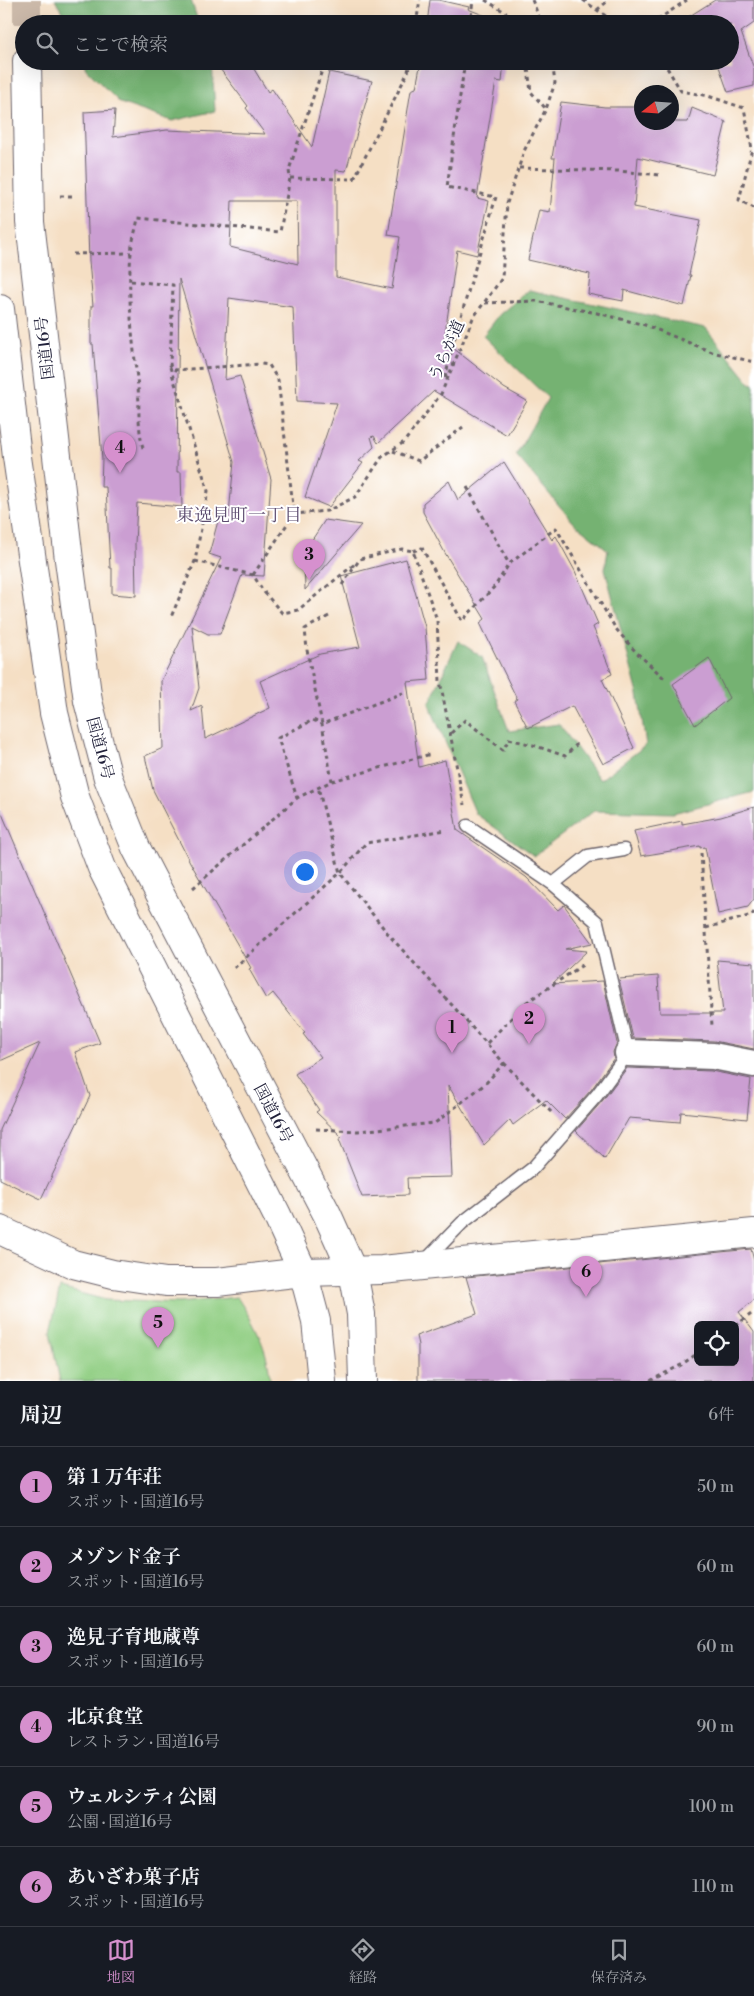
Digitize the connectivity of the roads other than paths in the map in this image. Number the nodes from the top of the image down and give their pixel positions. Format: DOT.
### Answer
graph roads {
  1 [pos="27,70"];
  2 [pos="0,309"];
  3 [pos="468,826"];
  4 [pos="624,850"];
  5 [pos="553,884"];
  6 [pos="628,1053"];
  7 [pos="754,1064"];
  8 [pos="0,1230"];
  9 [pos="754,1233"];
  10 [pos="420,1266"];
  11 [pos="303,1272"];
  12 [pos="353,1272"];
  13 [pos="322,1381"];
  14 [pos="363,1381"];
  1 -- 12 [label="main road, 国道16号"];
  2 -- 11 [label="main road"];
  3 -- 5 [label="lane"];
  4 -- 5 [label="lane"];
  5 -- 6 [label="lane"];
  6 -- 7 [label="street"];
  6 -- 10 [label="lane"];
  8 -- 11 [label="main road"];
  9 -- 10 [label="main road"];
  10 -- 12 [label="main road"];
  11 -- 12 [label="main road"];
  11 -- 13 [label="main road"];
  12 -- 14 [label="main road, 国道16号"];
}
